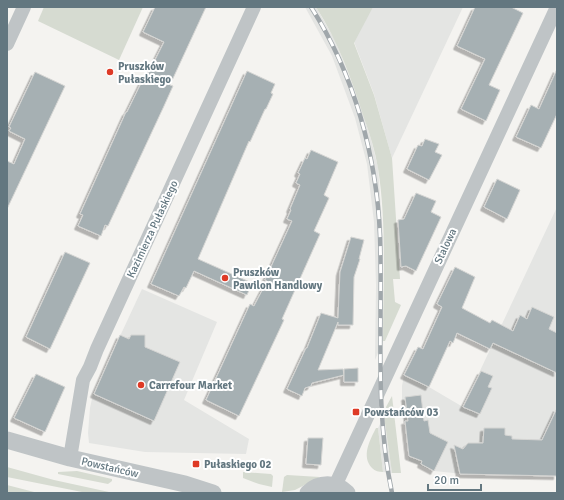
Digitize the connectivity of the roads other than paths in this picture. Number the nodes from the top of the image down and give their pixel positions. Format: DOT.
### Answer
graph roads {
  1 [pos="24,7"];
  2 [pos="254,7"];
  3 [pos="557,7"];
  4 [pos="7,44"];
  5 [pos="7,440"];
  6 [pos="70,458"];
  7 [pos="341,489"];
  8 [pos="213,493"];
  9 [pos="308,493"];
  1 -- 4 [label="street"];
  2 -- 6 [label="street, Kazimierza Pułaskiego"];
  3 -- 7 [label="street, Stalowa"];
  5 -- 6 [label="street, Powstańców"];
  6 -- 8 [label="street, Powstańców"];
  7 -- 9 [label="street"];
}
